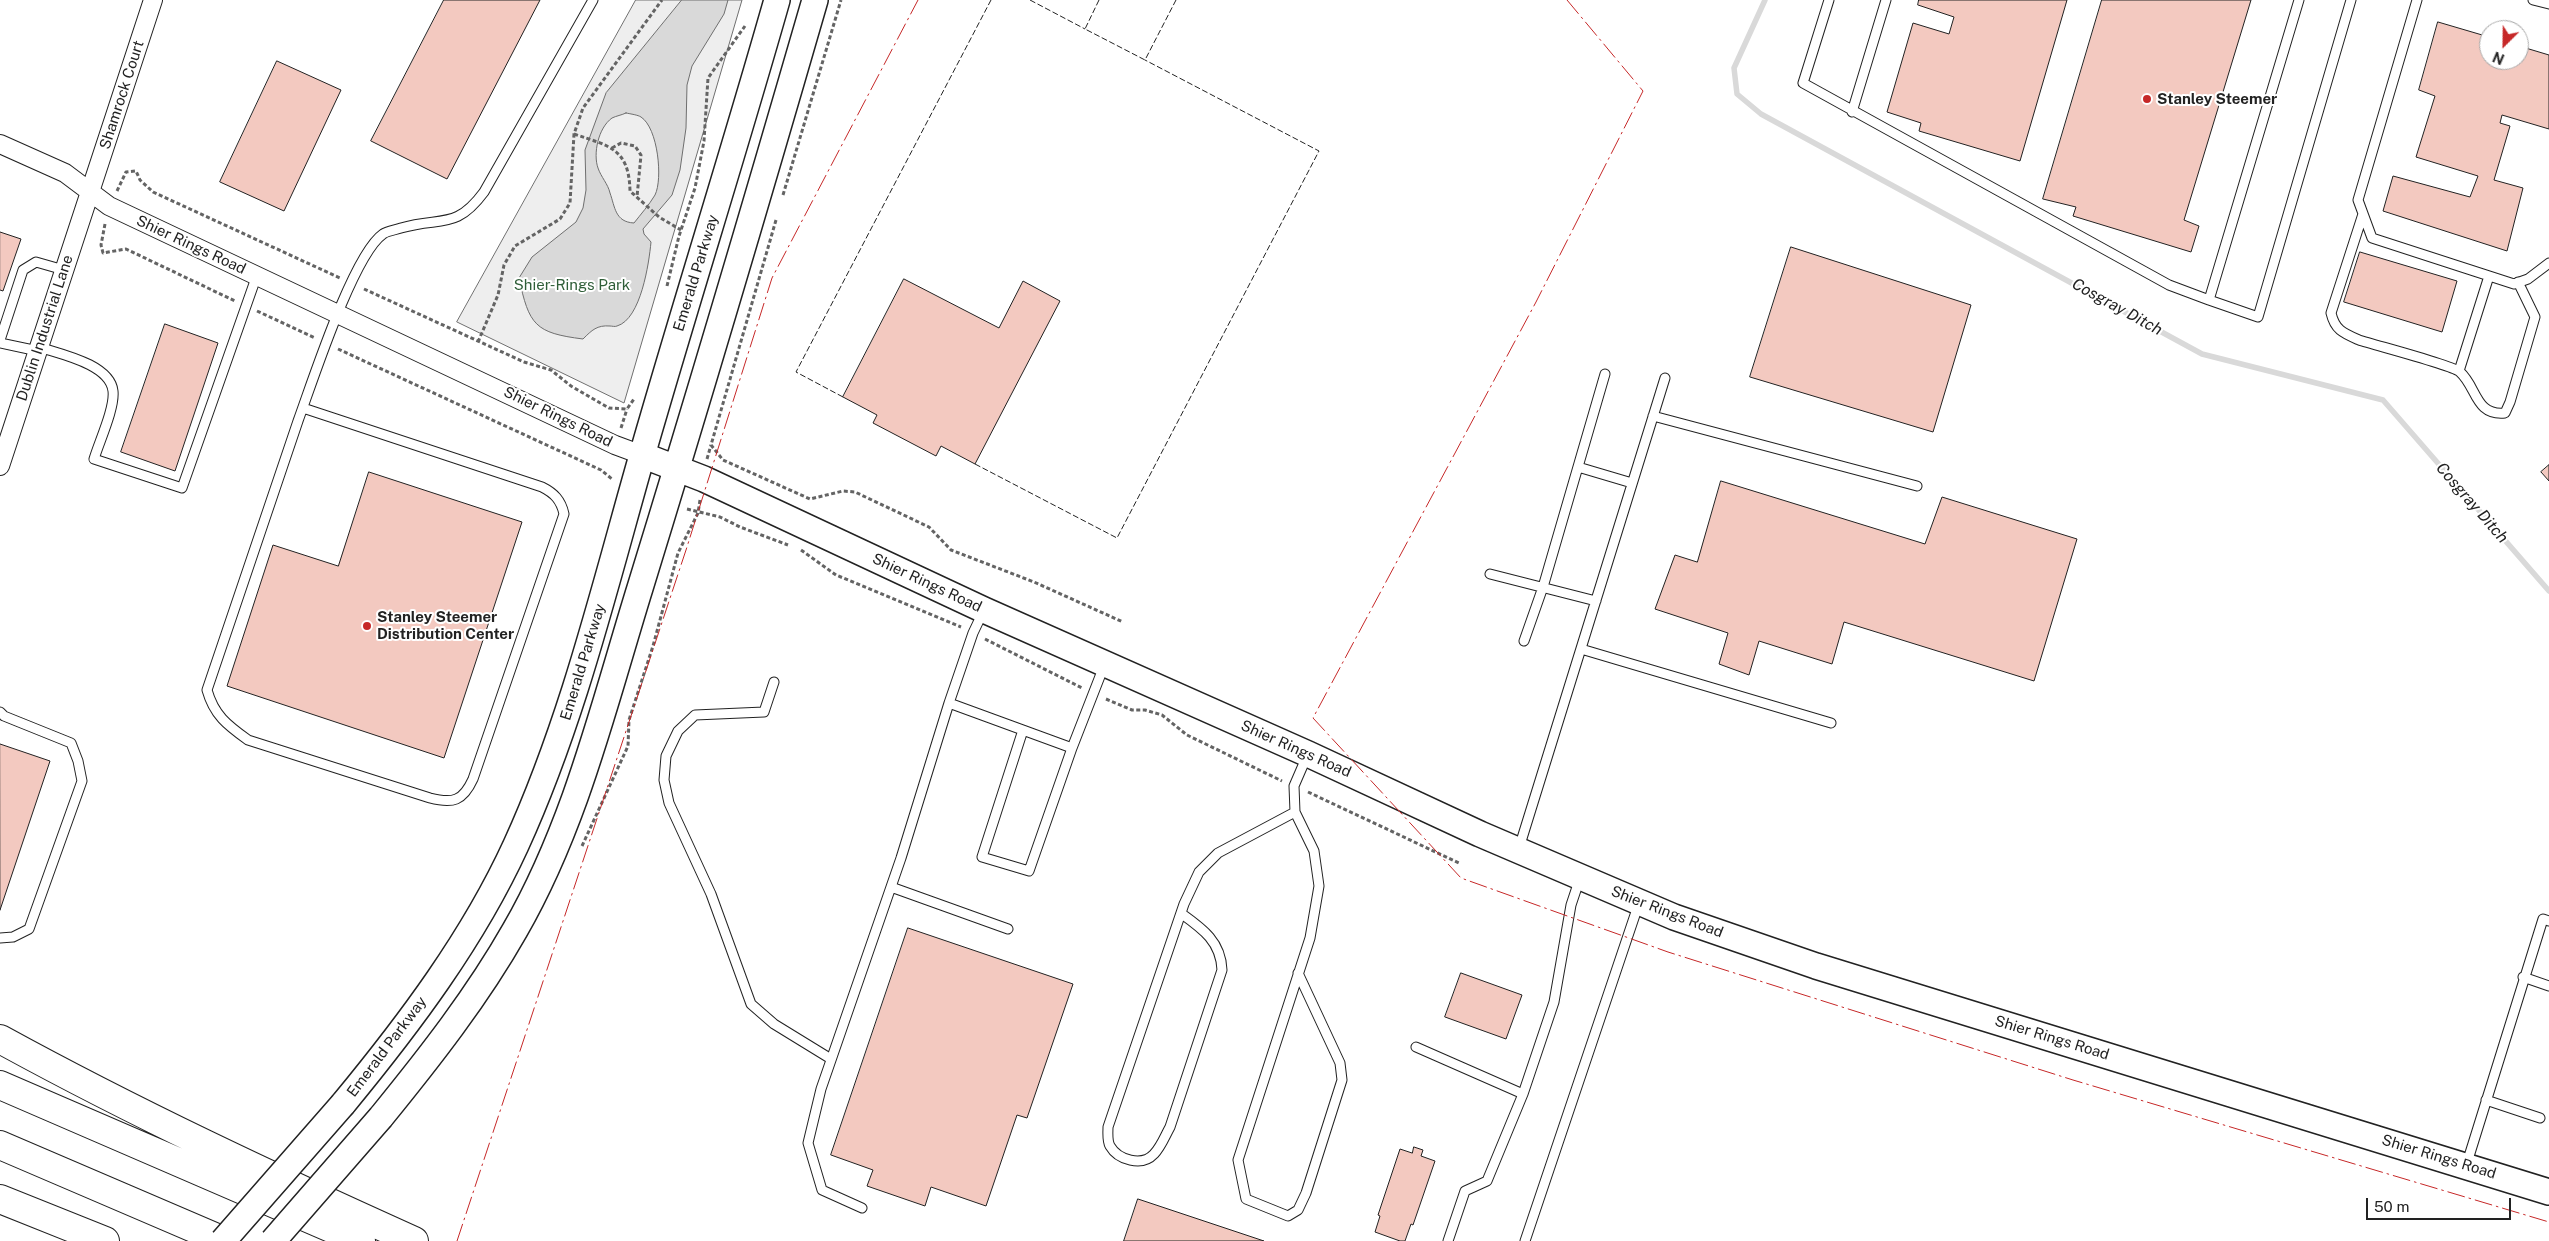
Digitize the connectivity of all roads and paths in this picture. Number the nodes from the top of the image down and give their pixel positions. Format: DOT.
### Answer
graph roads {
  1 [pos="153,0"];
  2 [pos="593,0"];
  3 [pos="662,0"];
  4 [pos="777,0"];
  5 [pos="815,0"];
  6 [pos="841,0"];
  7 [pos="1829,0"];
  8 [pos="1886,0"];
  9 [pos="2299,0"];
  10 [pos="2352,0"];
  11 [pos="2417,0"];
  12 [pos="2533,0"];
  13 [pos="2549,4"];
  14 [pos="746,24"];
  15 [pos="1852,112"];
  16 [pos="574,134"];
  17 [pos="0,144"];
  18 [pos="612,148"];
  19 [pos="126,172"];
  20 [pos="90,190"];
  21 [pos="637,197"];
  22 [pos="780,204"];
  23 [pos="778,213"];
  24 [pos="2363,214"];
  25 [pos="681,230"];
  26 [pos="103,253"];
  27 [pos="2548,265"];
  28 [pos="64,270"];
  29 [pos="256,275"];
  30 [pos="2489,276"];
  31 [pos="2518,282"];
  32 [pos="352,284"];
  33 [pos="666,291"];
  34 [pos="2209,300"];
  35 [pos="246,306"];
  36 [pos="338,314"];
  37 [pos="0,342"];
  38 [pos="478,342"];
  39 [pos="327,344"];
  40 [pos="39,349"];
  41 [pos="2459,371"];
  42 [pos="1605,374"];
  43 [pos="1665,378"];
  44 [pos="638,394"];
  45 [pos="303,408"];
  46 [pos="1654,416"];
  47 [pos="642,456"];
  48 [pos="0,463"];
  49 [pos="1578,467"];
  50 [pos="677,468"];
  51 [pos="614,481"];
  52 [pos="1632,483"];
  53 [pos="1917,486"];
  54 [pos="698,513"];
  55 [pos="1490,574"];
  56 [pos="1543,587"];
  57 [pos="1596,601"];
  58 [pos="984,610"];
  59 [pos="1123,622"];
  60 [pos="973,633"];
  61 [pos="1524,641"];
  62 [pos="1581,649"];
  63 [pos="1105,664"];
  64 [pos="774,682"];
  65 [pos="1092,693"];
  66 [pos="949,703"];
  67 [pos="0,712"];
  68 [pos="1831,723"];
  69 [pos="1023,730"];
  70 [pos="1072,748"];
  71 [pos="1308,754"];
  72 [pos="1294,786"];
  73 [pos="1295,812"];
  74 [pos="1518,850"];
  75 [pos="1459,863"];
  76 [pos="1580,877"];
  77 [pos="891,887"];
  78 [pos="1639,902"];
  79 [pos="1182,914"];
  80 [pos="2549,921"];
  81 [pos="1008,929"];
  82 [pos="0,938"];
  83 [pos="1298,973"];
  84 [pos="2523,978"];
  85 [pos="2549,986"];
  86 [pos="0,1039"];
  87 [pos="1416,1048"];
  88 [pos="832,1059"];
  89 [pos="0,1085"];
  90 [pos="1523,1094"];
  91 [pos="2486,1100"];
  92 [pos="2540,1118"];
  93 [pos="0,1145"];
  94 [pos="2466,1166"];
  95 [pos="2549,1192"];
  96 [pos="0,1198"];
  97 [pos="862,1208"];
  98 [pos="104,1241"];
  99 [pos="223,1241"];
  100 [pos="273,1241"];
  101 [pos="360,1241"];
  102 [pos="414,1241"];
  103 [pos="1448,1241"];
  104 [pos="1524,1241"];
  1 -- 20 [label="street, Shamrock Court"];
  2 -- 32 [label="lane"];
  3 -- 16 [label="path"];
  4 -- 47 [label="main road, Emerald Parkway"];
  5 -- 50 [label="main road"];
  6 -- 22 [label="path"];
  7 -- 15 [label="lane"];
  8 -- 15 [label="lane"];
  9 -- 34 [label="lane"];
  10 -- 34 [label="lane"];
  11 -- 24 [label="lane"];
  12 -- 13 [label="lane"];
  14 -- 25 [label="path"];
  15 -- 34 [label="lane"];
  16 -- 18 [label="path"];
  16 -- 38 [label="path"];
  17 -- 20 [label="street, Shier Rings Road"];
  18 -- 21 [label="path"];
  18 -- 21 [label="path"];
  19 -- 32 [label="path"];
  20 -- 28 [label="street, Dublin Industrial Lane"];
  20 -- 29 [label="street, Shier Rings Road"];
  21 -- 25 [label="path"];
  23 -- 59 [label="path"];
  24 -- 30 [label="lane"];
  24 -- 41 [label="lane"];
  25 -- 33 [label="path"];
  26 -- 35 [label="path"];
  27 -- 31 [label="lane"];
  28 -- 37 [label="lane"];
  28 -- 40 [label="street, Dublin Industrial Lane"];
  29 -- 35 [label="lane"];
  29 -- 36 [label="street, Shier Rings Road"];
  30 -- 31 [label="lane"];
  30 -- 41 [label="lane"];
  31 -- 41 [label="lane"];
  32 -- 36 [label="lane"];
  32 -- 38 [label="path"];
  35 -- 39 [label="path"];
  35 -- 40 [label="lane"];
  36 -- 39 [label="lane"];
  36 -- 47 [label="street, Shier Rings Road"];
  37 -- 40 [label="lane"];
  38 -- 44 [label="path"];
  39 -- 45 [label="lane"];
  39 -- 51 [label="path"];
  40 -- 48 [label="street, Dublin Industrial Lane"];
  42 -- 49 [label="lane"];
  43 -- 46 [label="lane"];
  45 -- 45 [label="lane"];
  46 -- 52 [label="lane"];
  46 -- 53 [label="lane"];
  47 -- 50 [label="main road, Shier Rings Road"];
  47 -- 99 [label="main road, Emerald Parkway, bridge"];
  49 -- 52 [label="lane"];
  49 -- 56 [label="lane"];
  50 -- 58 [label="main road, Shier Rings Road"];
  50 -- 100 [label="main road, bridge"];
  52 -- 57 [label="lane"];
  54 -- 60 [label="path"];
  55 -- 56 [label="lane"];
  56 -- 57 [label="lane"];
  56 -- 61 [label="lane"];
  57 -- 62 [label="lane"];
  58 -- 60 [label="lane"];
  58 -- 63 [label="main road, Shier Rings Road"];
  60 -- 65 [label="path"];
  60 -- 66 [label="lane"];
  62 -- 68 [label="lane"];
  62 -- 74 [label="lane"];
  63 -- 65 [label="lane"];
  63 -- 71 [label="main road, Shier Rings Road"];
  64 -- 88 [label="lane"];
  65 -- 70 [label="lane"];
  65 -- 72 [label="path"];
  66 -- 69 [label="lane"];
  66 -- 77 [label="lane"];
  67 -- 82 [label="lane"];
  69 -- 70 [label="lane"];
  69 -- 70 [label="lane"];
  71 -- 72 [label="lane"];
  71 -- 74 [label="main road, Shier Rings Road"];
  72 -- 73 [label="lane"];
  72 -- 75 [label="path"];
  73 -- 79 [label="lane"];
  73 -- 83 [label="lane"];
  74 -- 76 [label="main road, Shier Rings Road"];
  76 -- 78 [label="main road, Shier Rings Road"];
  76 -- 90 [label="lane"];
  77 -- 81 [label="lane"];
  77 -- 88 [label="lane"];
  78 -- 94 [label="main road, Shier Rings Road"];
  78 -- 104 [label="lane"];
  79 -- 79 [label="lane"];
  80 -- 84 [label="lane"];
  83 -- 83 [label="lane"];
  84 -- 85 [label="lane"];
  84 -- 91 [label="lane"];
  86 -- 102 [label="highway"];
  87 -- 90 [label="lane"];
  88 -- 97 [label="lane"];
  89 -- 101 [label="highway"];
  90 -- 103 [label="lane"];
  91 -- 92 [label="lane"];
  91 -- 94 [label="lane"];
  93 -- 99 [label="highway"];
  94 -- 95 [label="main road, Shier Rings Road"];
  96 -- 98 [label="highway"];
}
